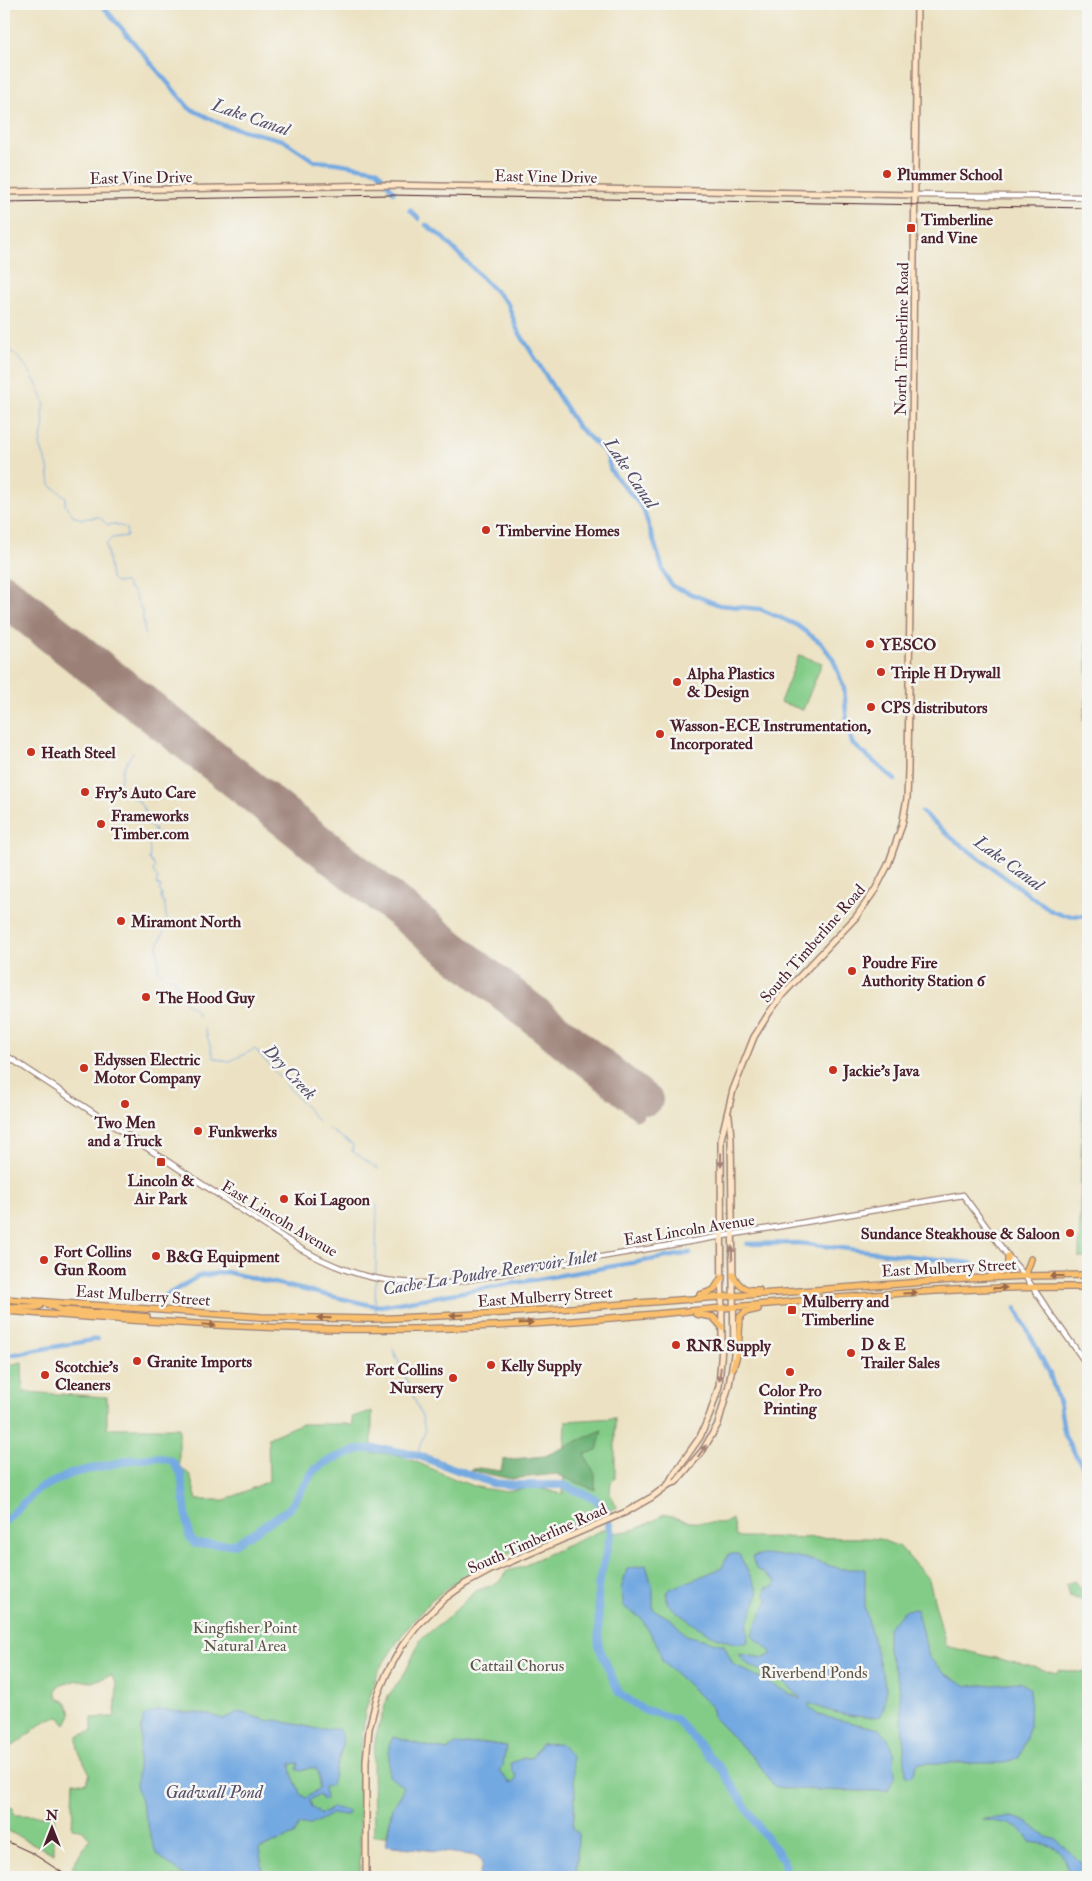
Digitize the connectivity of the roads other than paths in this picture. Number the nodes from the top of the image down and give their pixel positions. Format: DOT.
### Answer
graph roads {
  1 [pos="917,4"];
  2 [pos="4,192"];
  3 [pos="916,194"];
  4 [pos="1088,197"];
  5 [pos="908,788"];
  6 [pos="4,1054"];
  7 [pos="728,1112"];
  8 [pos="732,1234"];
  9 [pos="721,1236"];
  10 [pos="1008,1256"];
  11 [pos="1031,1259"];
  12 [pos="733,1275"];
  13 [pos="1025,1276"];
  14 [pos="1088,1276"];
  15 [pos="722,1277"];
  16 [pos="965,1279"];
  17 [pos="854,1286"];
  18 [pos="1088,1287"];
  19 [pos="1033,1288"];
  20 [pos="733,1296"];
  21 [pos="722,1297"];
  22 [pos="4,1299"];
  23 [pos="837,1299"];
  24 [pos="43,1302"];
  25 [pos="623,1305"];
  26 [pos="4,1307"];
  27 [pos="733,1307"];
  28 [pos="722,1308"];
  29 [pos="4,1311"];
  30 [pos="602,1317"];
  31 [pos="190,1323"];
  32 [pos="722,1327"];
  33 [pos="1088,1366"];
  34 [pos="733,1368"];
  35 [pos="668,1485"];
  36 [pos="366,1877"];
  1 -- 3 [label="main road, North Timberline Road"];
  2 -- 3 [label="main road, East Vine Drive"];
  3 -- 4 [label="street, East Vine Drive"];
  3 -- 5 [label="main road, North Timberline Road"];
  5 -- 7 [label="main road, South Timberline Road"];
  6 -- 9 [label="street, East Lincoln Avenue"];
  7 -- 8 [label="main road, South Timberline Road"];
  7 -- 9 [label="main road, South Timberline Road, one-way"];
  8 -- 9 [label="street, East Lincoln Avenue"];
  8 -- 10 [label="street, East Lincoln Avenue"];
  12 -- 8 [label="main road, South Timberline Road, one-way"];
  9 -- 15 [label="main road, South Timberline Road"];
  10 -- 13 [label="street"];
  10 -- 16 [label="highway"];
  11 -- 13 [label="highway"];
  12 -- 17 [label="highway"];
  12 -- 20 [label="main road, South Timberline Road"];
  14 -- 13 [label="highway, East Mulberry Street, one-way"];
  13 -- 16 [label="highway, East Mulberry Street"];
  13 -- 19 [label="street"];
  15 -- 21 [label="main road, South Timberline Road"];
  15 -- 25 [label="highway"];
  16 -- 17 [label="highway, East Mulberry Street"];
  17 -- 20 [label="highway, East Mulberry Street"];
  18 -- 19 [label="highway, East Mulberry Street"];
  23 -- 19 [label="highway, East Mulberry Street, one-way"];
  19 -- 33 [label="street"];
  20 -- 21 [label="highway, East Mulberry Street"];
  20 -- 27 [label="main road, South Timberline Road"];
  21 -- 25 [label="highway, East Mulberry Street"];
  21 -- 28 [label="main road, South Timberline Road"];
  22 -- 24 [label="highway, East Mulberry Street"];
  23 -- 27 [label="highway, East Mulberry Street"];
  23 -- 34 [label="highway"];
  25 -- 24 [label="highway, East Mulberry Street, one-way"];
  24 -- 26 [label="highway"];
  24 -- 31 [label="highway"];
  27 -- 28 [label="highway, East Mulberry Street"];
  27 -- 34 [label="main road, South Timberline Road"];
  28 -- 30 [label="highway, East Mulberry Street"];
  28 -- 32 [label="main road, South Timberline Road"];
  29 -- 31 [label="highway, East Mulberry Street"];
  31 -- 30 [label="highway, East Mulberry Street, one-way"];
  30 -- 32 [label="highway"];
  32 -- 35 [label="main road, South Timberline Road, one-way"];
  35 -- 34 [label="main road, South Timberline Road, one-way"];
  35 -- 36 [label="main road, South Timberline Road"];
}
